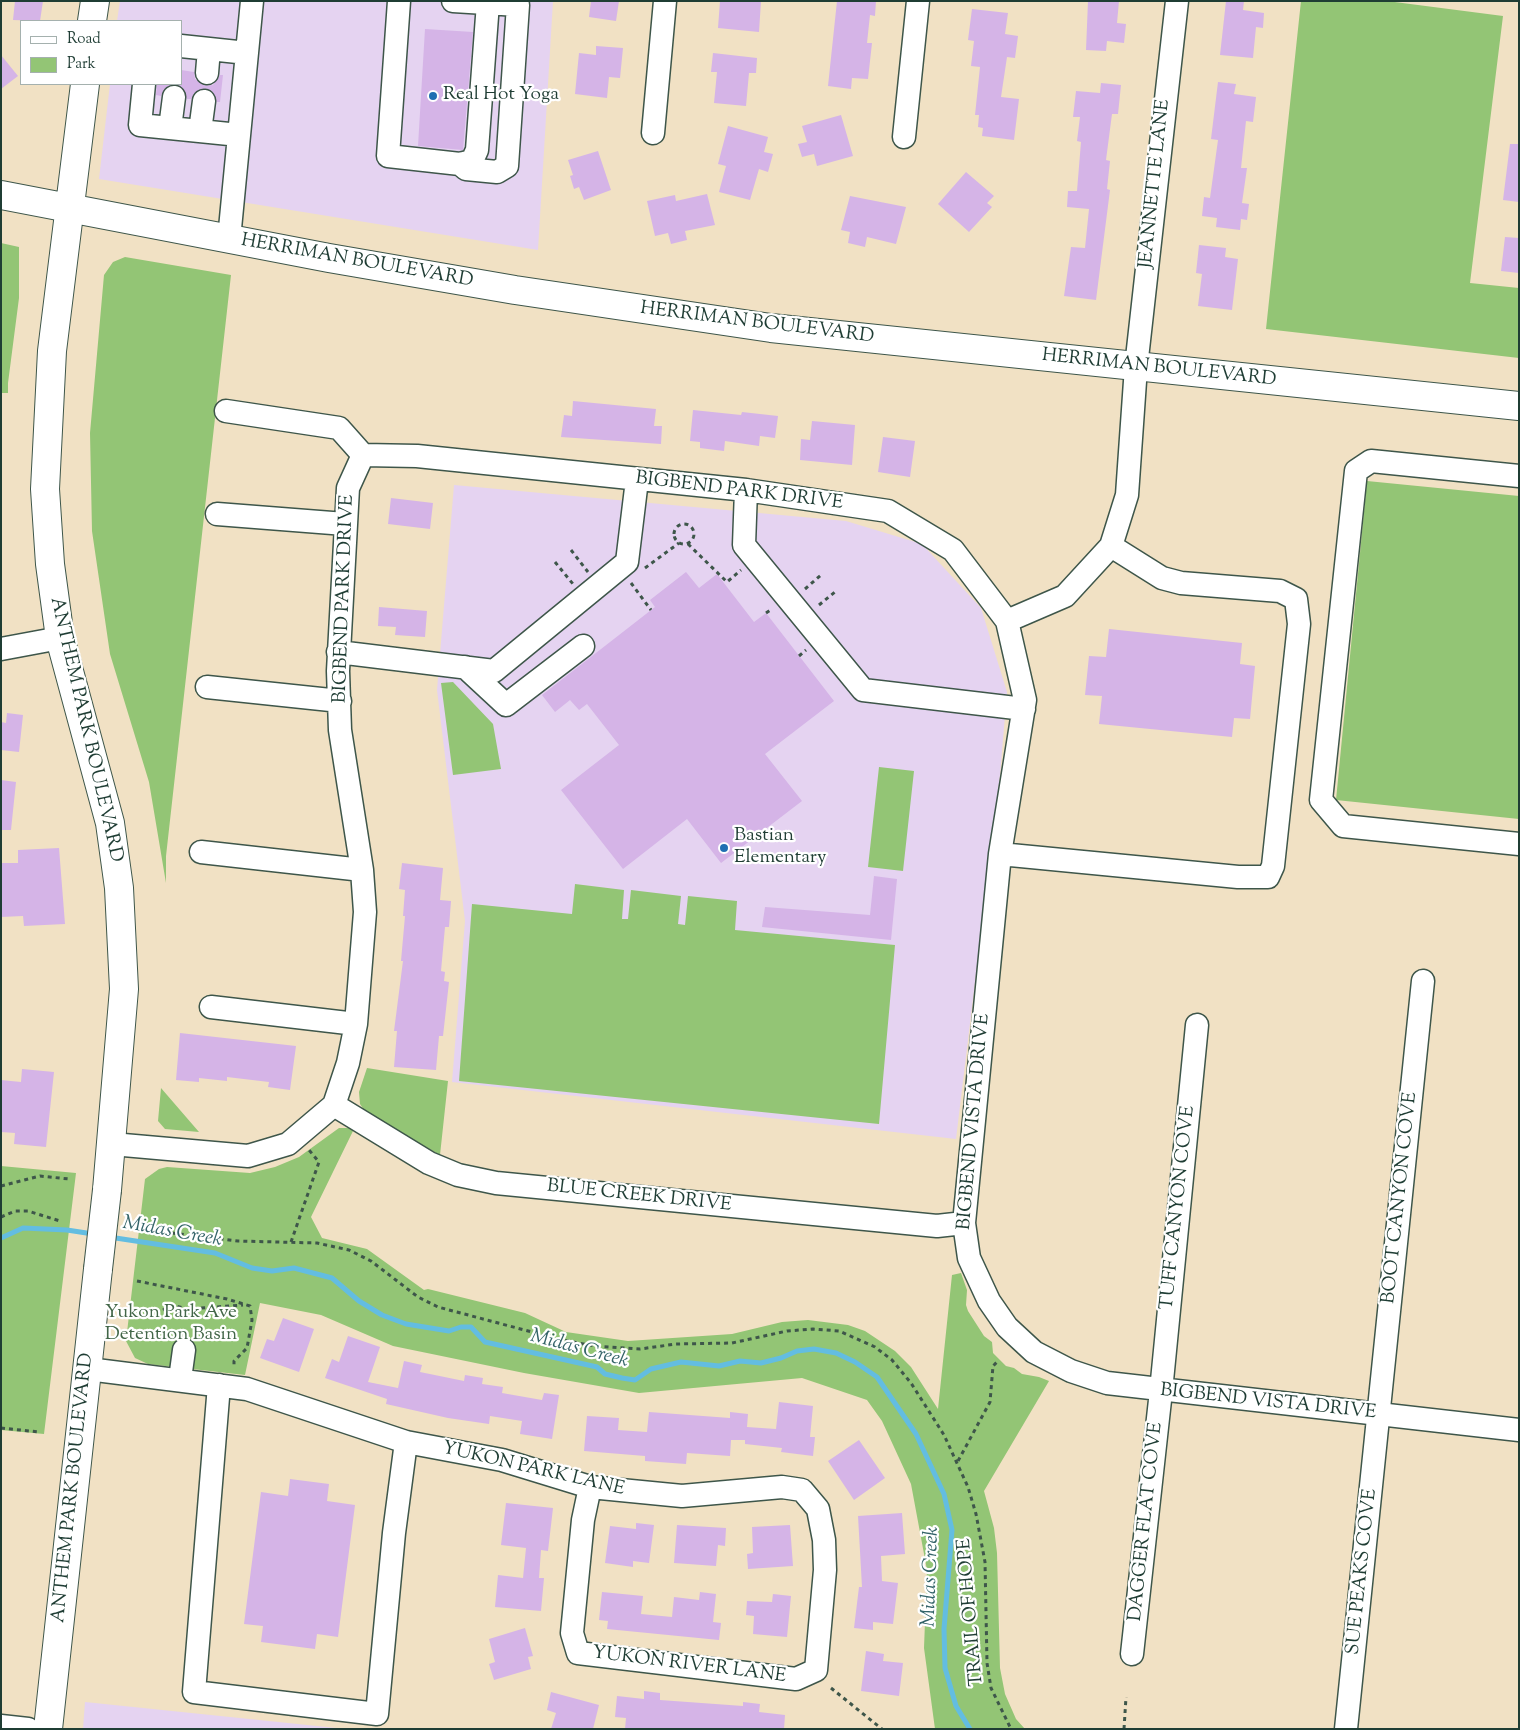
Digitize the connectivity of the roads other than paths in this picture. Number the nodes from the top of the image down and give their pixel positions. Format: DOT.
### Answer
graph roads {
  1 [pos="95,1"];
  2 [pos="252,1"];
  3 [pos="399,1"];
  4 [pos="452,1"];
  5 [pos="665,1"];
  6 [pos="918,1"];
  7 [pos="1177,1"];
  8 [pos="488,4"];
  9 [pos="92,20"];
  10 [pos="182,46"];
  11 [pos="209,49"];
  12 [pos="247,53"];
  13 [pos="207,73"];
  14 [pos="84,85"];
  15 [pos="144,85"];
  16 [pos="174,97"];
  17 [pos="204,100"];
  18 [pos="170,128"];
  19 [pos="200,131"];
  20 [pos="653,133"];
  21 [pos="239,135"];
  22 [pos="904,137"];
  23 [pos="460,164"];
  24 [pos="1,195"];
  25 [pos="69,208"];
  26 [pos="229,239"];
  27 [pos="1136,367"];
  28 [pos="1519,406"];
  29 [pos="226,411"];
  30 [pos="363,456"];
  31 [pos="1519,476"];
  32 [pos="637,480"];
  33 [pos="746,490"];
  34 [pos="217,514"];
  35 [pos="345,524"];
  36 [pos="1111,546"];
  37 [pos="1007,621"];
  38 [pos="60,638"];
  39 [pos="583,646"];
  40 [pos="1,649"];
  41 [pos="338,652"];
  42 [pos="465,667"];
  43 [pos="207,687"];
  44 [pos="340,701"];
  45 [pos="1024,709"];
  46 [pos="1519,844"];
  47 [pos="201,852"];
  48 [pos="1000,854"];
  49 [pos="362,870"];
  50 [pos="1423,981"];
  51 [pos="211,1008"];
  52 [pos="356,1024"];
  53 [pos="1197,1025"];
  54 [pos="334,1104"];
  55 [pos="112,1144"];
  56 [pos="964,1223"];
  57 [pos="184,1350"];
  58 [pos="88,1369"];
  59 [pos="180,1379"];
  60 [pos="219,1384"];
  61 [pos="1161,1391"];
  62 [pos="1380,1416"];
  63 [pos="1519,1430"];
  64 [pos="406,1442"];
  65 [pos="590,1487"];
  66 [pos="1132,1654"];
  67 [pos="816,1670"];
  68 [pos="1,1726"];
  69 [pos="28,1729"];
  70 [pos="48,1729"];
  71 [pos="1346,1729"];
  1 -- 9 [label="main road"];
  2 -- 12 [label="street"];
  3 -- 23 [label="street"];
  4 -- 8 [label="street"];
  5 -- 20 [label="street"];
  6 -- 22 [label="street"];
  7 -- 27 [label="street, JEANNETTE LANE"];
  8 -- 23 [label="street"];
  8 -- 23 [label="street"];
  10 -- 11 [label="street"];
  11 -- 12 [label="street"];
  11 -- 13 [label="street"];
  12 -- 21 [label="street"];
  14 -- 25 [label="main road, ANTHEM PARK BOULEVARD"];
  15 -- 18 [label="street"];
  16 -- 18 [label="street"];
  17 -- 19 [label="street"];
  18 -- 19 [label="street"];
  19 -- 21 [label="street"];
  21 -- 26 [label="street"];
  24 -- 25 [label="main road, HERRIMAN BOULEVARD"];
  25 -- 26 [label="main road, HERRIMAN BOULEVARD"];
  25 -- 38 [label="main road, ANTHEM PARK BOULEVARD"];
  26 -- 27 [label="main road, HERRIMAN BOULEVARD"];
  27 -- 28 [label="main road, HERRIMAN BOULEVARD"];
  27 -- 36 [label="street, JEANNETTE LANE"];
  29 -- 30 [label="street"];
  30 -- 32 [label="street, BIGBEND PARK DRIVE"];
  30 -- 35 [label="street, BIGBEND PARK DRIVE"];
  31 -- 46 [label="street"];
  32 -- 33 [label="street, BIGBEND PARK DRIVE"];
  32 -- 42 [label="street"];
  33 -- 37 [label="street, BIGBEND PARK DRIVE"];
  33 -- 45 [label="street"];
  34 -- 35 [label="street"];
  35 -- 41 [label="street, BIGBEND PARK DRIVE"];
  36 -- 37 [label="street"];
  36 -- 48 [label="street"];
  37 -- 45 [label="street, BIGBEND VISTA DRIVE"];
  38 -- 40 [label="street"];
  38 -- 55 [label="main road, ANTHEM PARK BOULEVARD"];
  39 -- 42 [label="street"];
  41 -- 42 [label="street"];
  41 -- 44 [label="street, BIGBEND PARK DRIVE"];
  43 -- 44 [label="street"];
  44 -- 49 [label="street, BIGBEND PARK DRIVE"];
  45 -- 48 [label="street, BIGBEND VISTA DRIVE"];
  47 -- 49 [label="street"];
  48 -- 56 [label="street, BIGBEND VISTA DRIVE"];
  49 -- 52 [label="street, BIGBEND PARK DRIVE"];
  50 -- 62 [label="street, BOOT CANYON COVE"];
  51 -- 52 [label="street"];
  52 -- 54 [label="street, BIGBEND PARK DRIVE"];
  53 -- 61 [label="street, TUFF CANYON COVE"];
  54 -- 55 [label="street"];
  54 -- 56 [label="street, BLUE CREEK DRIVE"];
  55 -- 58 [label="main road, ANTHEM PARK BOULEVARD, bridge"];
  56 -- 61 [label="street, BIGBEND VISTA DRIVE"];
  57 -- 59 [label="street"];
  58 -- 59 [label="street, YUKON PARK LANE"];
  58 -- 70 [label="main road, ANTHEM PARK BOULEVARD"];
  59 -- 60 [label="street, YUKON PARK LANE"];
  60 -- 64 [label="street, YUKON PARK LANE"];
  60 -- 64 [label="street"];
  61 -- 62 [label="street, BIGBEND VISTA DRIVE"];
  61 -- 66 [label="street, DAGGER FLAT COVE"];
  62 -- 63 [label="street, BIGBEND VISTA DRIVE"];
  62 -- 71 [label="street, SUE PEAKS COVE"];
  64 -- 65 [label="street, YUKON PARK LANE"];
  65 -- 67 [label="street, YUKON PARK LANE"];
  65 -- 67 [label="street, YUKON RIVER LANE"];
  68 -- 69 [label="street"];
}
